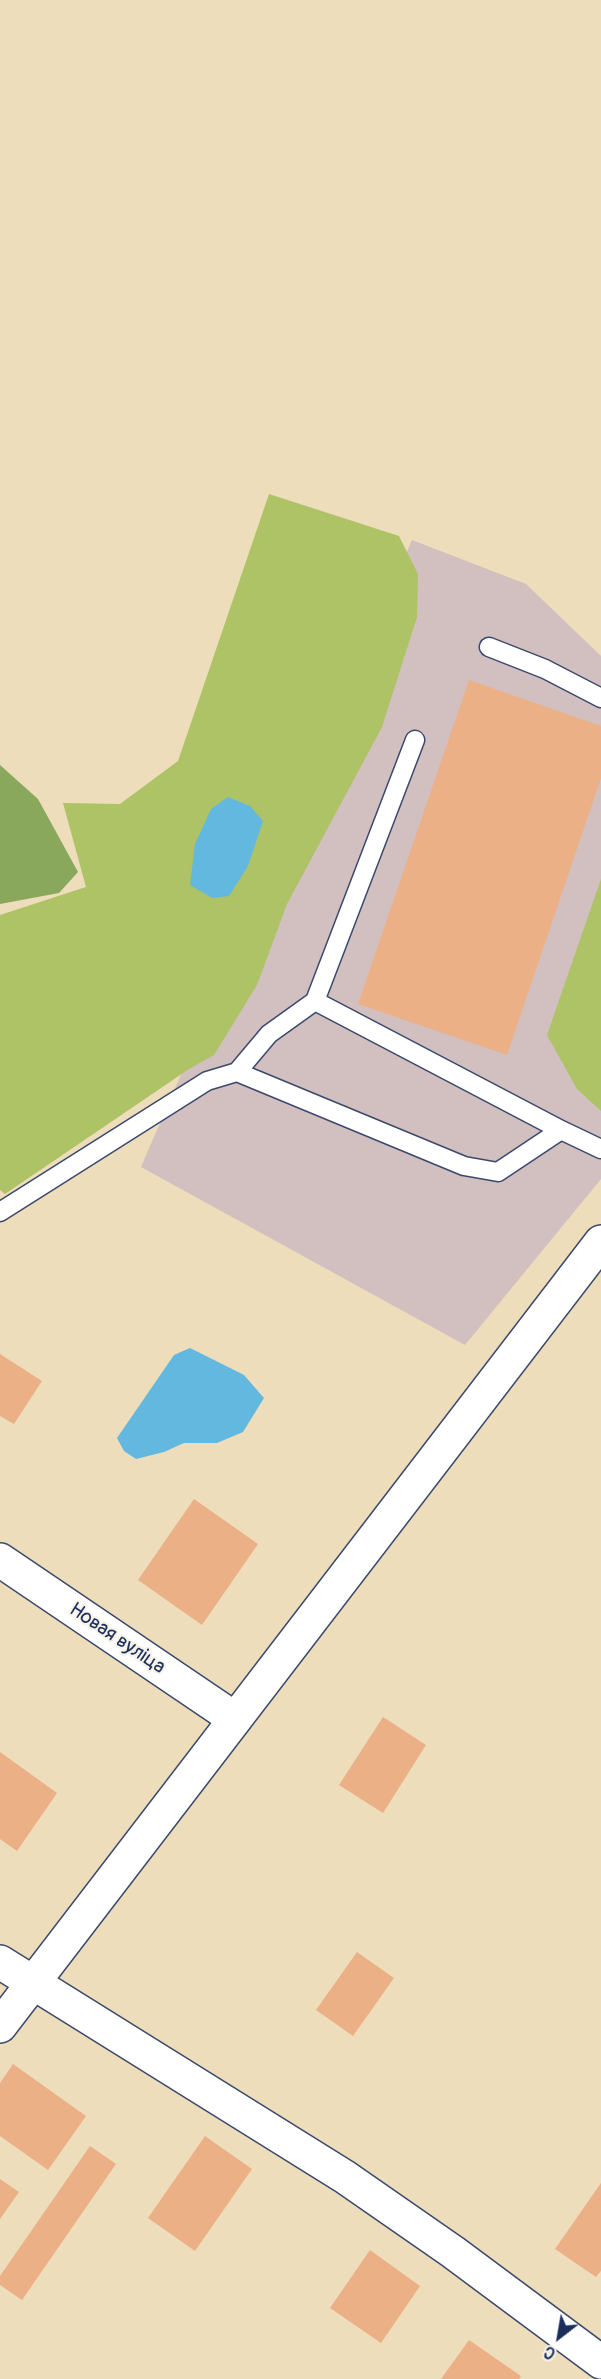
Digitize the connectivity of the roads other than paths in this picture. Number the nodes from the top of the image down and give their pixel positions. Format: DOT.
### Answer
graph roads {
  1 [pos="489,647"];
  2 [pos="601,698"];
  3 [pos="414,741"];
  4 [pos="315,1000"];
  5 [pos="237,1072"];
  6 [pos="561,1130"];
  7 [pos="601,1149"];
  8 [pos="0,1212"];
  9 [pos="601,1242"];
  10 [pos="0,1560"];
  11 [pos="235,1719"];
  12 [pos="0,1962"];
  13 [pos="32,1983"];
  14 [pos="0,2026"];
  15 [pos="601,2362"];
  1 -- 2 [label="lane"];
  3 -- 4 [label="lane"];
  4 -- 5 [label="lane"];
  4 -- 6 [label="lane"];
  5 -- 6 [label="lane"];
  5 -- 8 [label="lane"];
  6 -- 7 [label="lane"];
  9 -- 11 [label="street"];
  10 -- 11 [label="street, Новая вуліца"];
  11 -- 13 [label="street"];
  12 -- 13 [label="street"];
  13 -- 14 [label="street"];
  13 -- 15 [label="street"];
}
